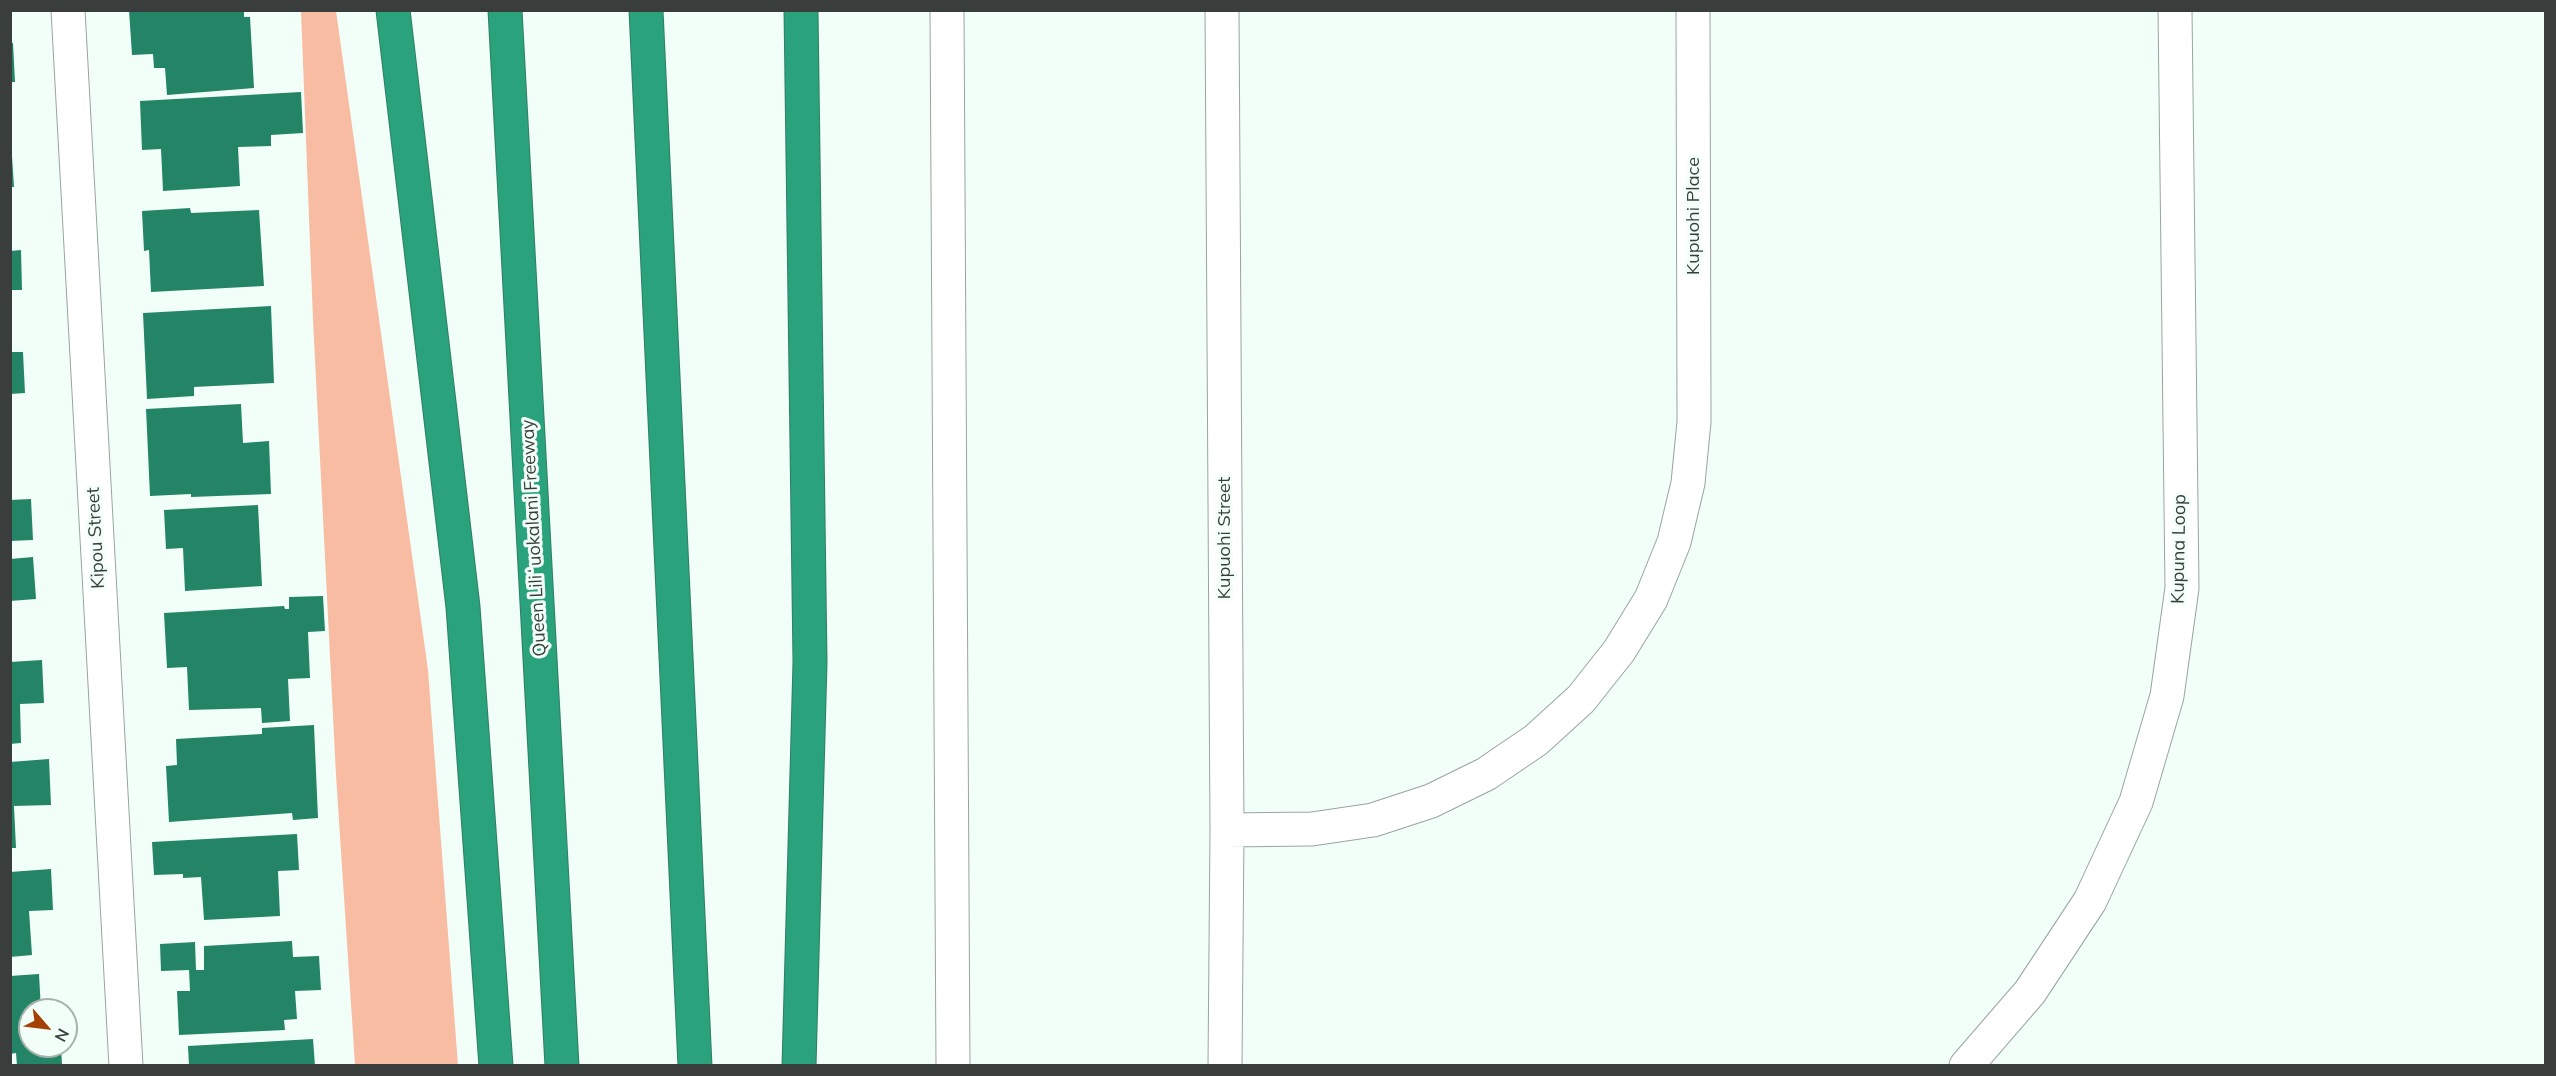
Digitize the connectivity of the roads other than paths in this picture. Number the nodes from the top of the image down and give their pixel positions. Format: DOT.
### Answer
graph roads {
  1 [pos="68,10"];
  2 [pos="393,10"];
  3 [pos="505,10"];
  4 [pos="646,10"];
  5 [pos="801,10"];
  6 [pos="947,10"];
  7 [pos="1222,10"];
  8 [pos="1693,10"];
  9 [pos="2175,10"];
  10 [pos="1227,830"];
  11 [pos="126,1065"];
  12 [pos="496,1065"];
  13 [pos="562,1065"];
  14 [pos="694,1065"];
  15 [pos="799,1065"];
  16 [pos="953,1065"];
  17 [pos="1225,1065"];
  18 [pos="1966,1065"];
  1 -- 11 [label="street, Kipou Street"];
  2 -- 12 [label="highway"];
  3 -- 13 [label="highway, Queen Liliʻuokalani Freeway"];
  4 -- 14 [label="highway"];
  5 -- 15 [label="highway"];
  6 -- 16 [label="street"];
  7 -- 10 [label="street, Kupuohi Street"];
  8 -- 10 [label="street, Kupuohi Place"];
  9 -- 18 [label="street, Kupuna Loop"];
  10 -- 17 [label="street, Kupuohi Street"];
}
